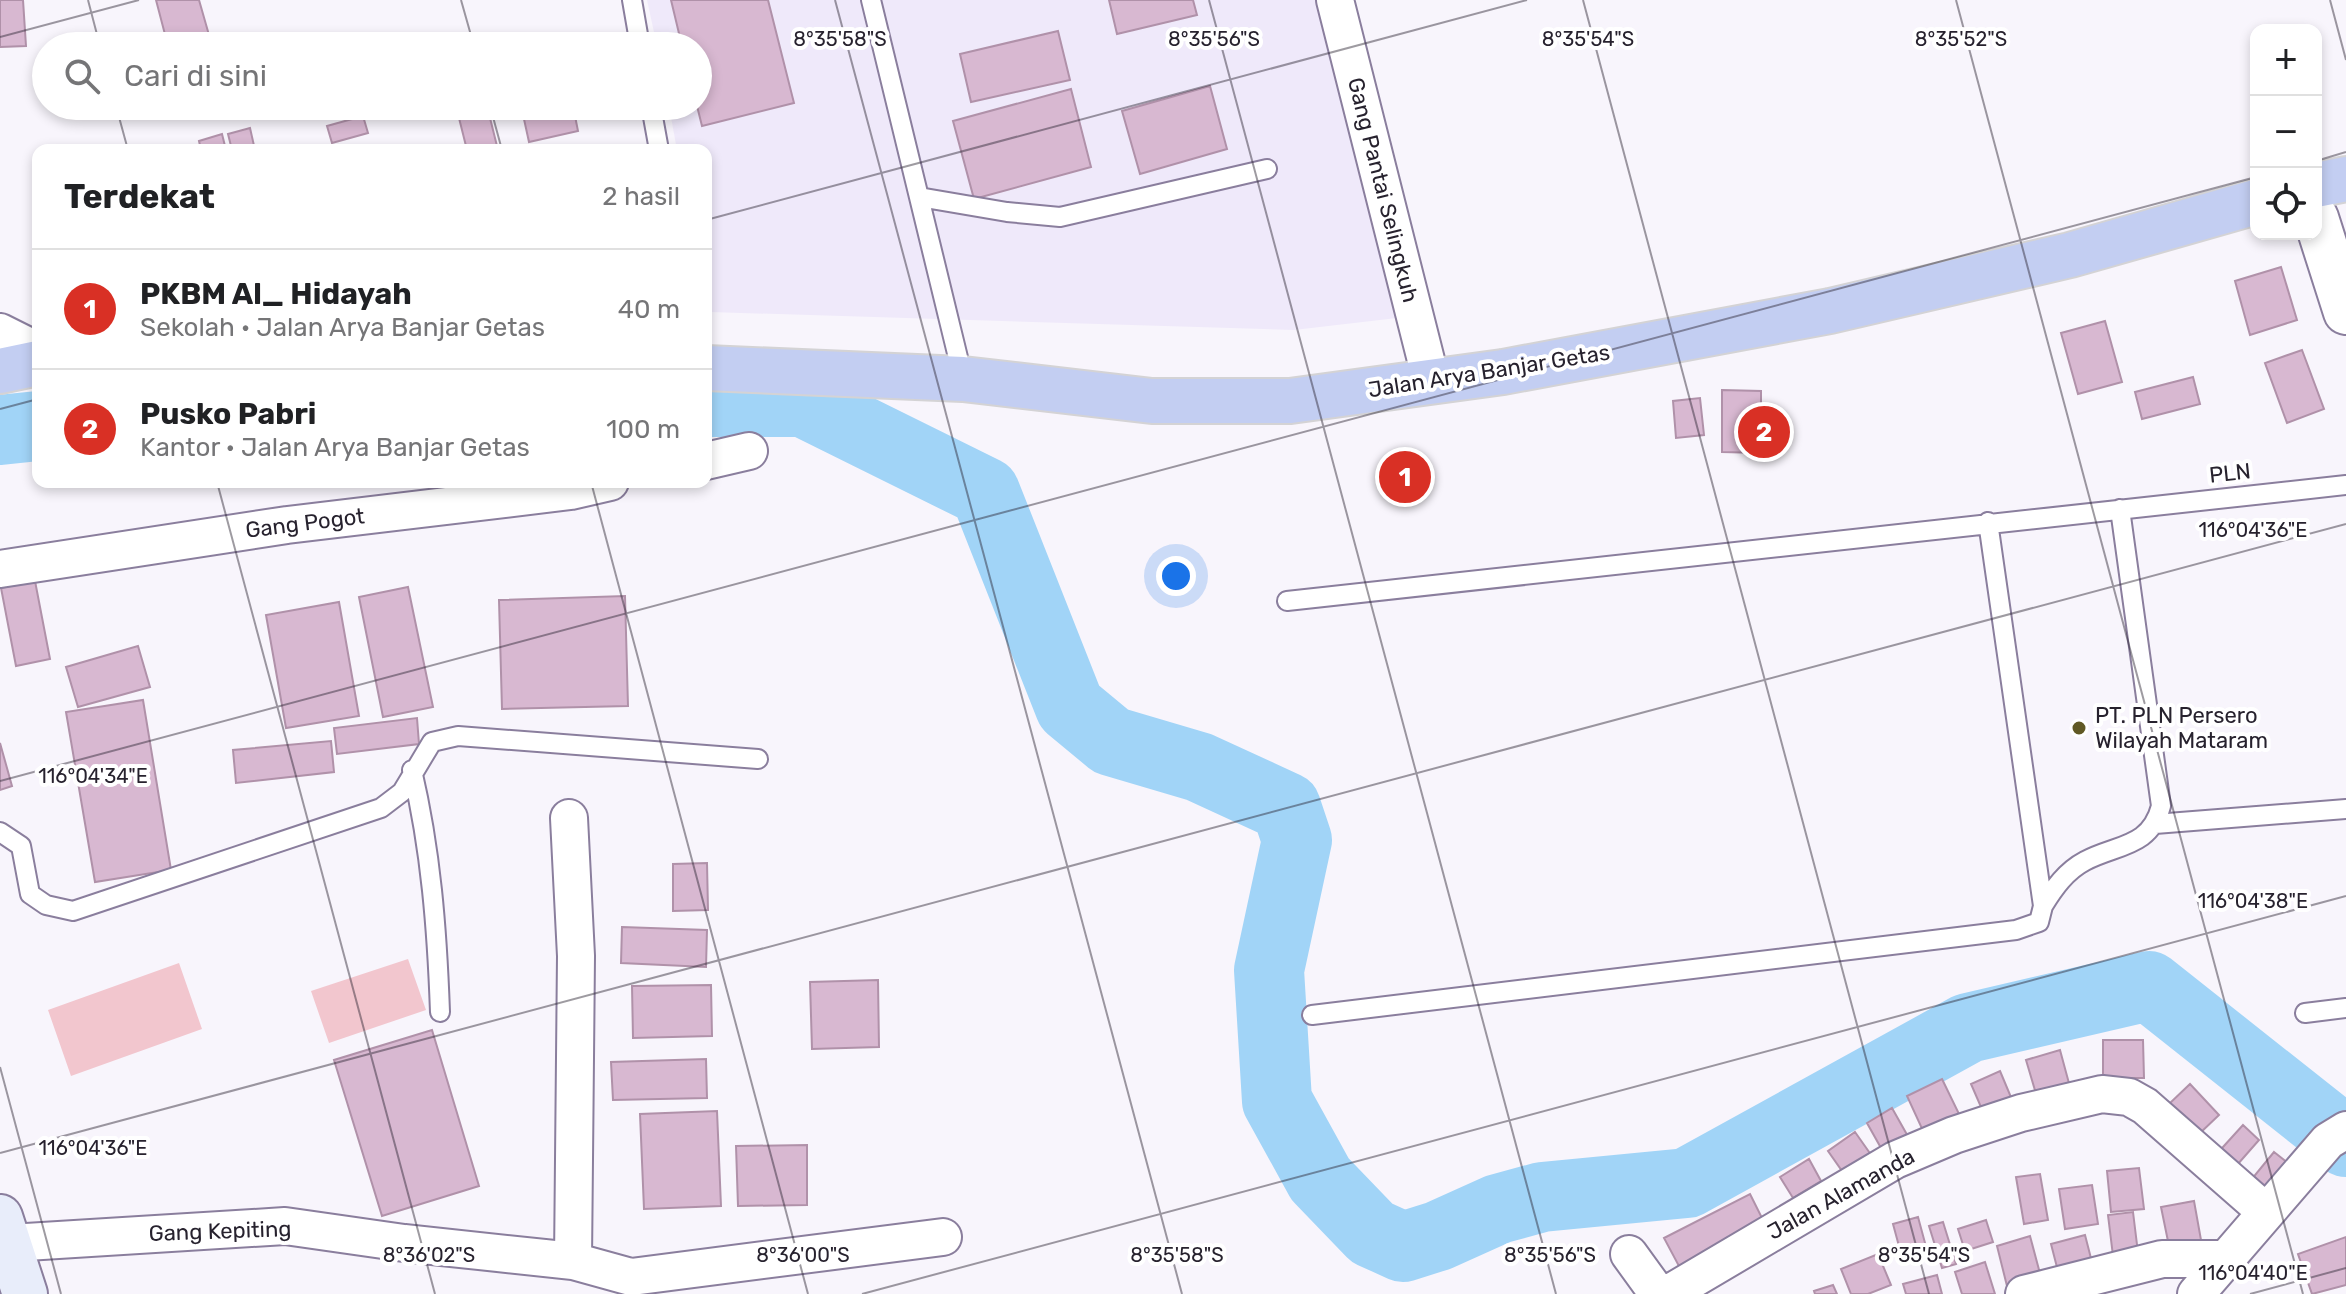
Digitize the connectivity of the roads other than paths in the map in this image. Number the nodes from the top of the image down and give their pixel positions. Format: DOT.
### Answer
graph roads {
  1 [pos="632,0"];
  2 [pos="871,0"];
  3 [pos="1335,0"];
  4 [pos="638,32"];
  5 [pos="654,120"];
  6 [pos="658,144"];
  7 [pos="1267,169"];
  8 [pos="2346,179"];
  9 [pos="2322,184"];
  10 [pos="919,197"];
  11 [pos="2250,204"];
  12 [pos="2322,237"];
  13 [pos="2346,312"];
  14 [pos="0,332"];
  15 [pos="32,348"];
  16 [pos="32,364"];
  17 [pos="712,368"];
  18 [pos="0,371"];
  19 [pos="963,379"];
  20 [pos="1431,380"];
  21 [pos="749,451"];
  22 [pos="712,460"];
  23 [pos="2346,485"];
  24 [pos="584,488"];
  25 [pos="2120,509"];
  26 [pos="1988,522"];
  27 [pos="0,569"];
  28 [pos="1287,601"];
  29 [pos="758,759"];
  30 [pos="412,770"];
  31 [pos="2346,809"];
  32 [pos="569,818"];
  33 [pos="2155,824"];
  34 [pos="0,832"];
  35 [pos="2043,906"];
  36 [pos="2346,1008"];
  37 [pos="440,1012"];
  38 [pos="2305,1013"];
  39 [pos="1312,1015"];
  40 [pos="2333,1140"];
  41 [pos="2266,1212"];
  42 [pos="5,1230"];
  43 [pos="943,1237"];
  44 [pos="1629,1254"];
  45 [pos="2227,1259"];
  46 [pos="573,1261"];
  47 [pos="25,1294"];
  48 [pos="1658,1294"];
  49 [pos="1668,1294"];
  50 [pos="2024,1294"];
  51 [pos="2196,1294"];
  1 -- 4 [label="lane"];
  2 -- 10 [label="lane"];
  3 -- 20 [label="street, Gang Pantai Selingkuh"];
  5 -- 6 [label="lane"];
  7 -- 10 [label="lane"];
  8 -- 9 [label="highway"];
  10 -- 19 [label="lane"];
  11 -- 20 [label="highway, Jalan Arya Banjar Getas"];
  12 -- 13 [label="street"];
  14 -- 15 [label="street"];
  16 -- 18 [label="highway"];
  17 -- 19 [label="highway, Jalan Arya Banjar Getas"];
  19 -- 20 [label="highway, Jalan Arya Banjar Getas"];
  21 -- 22 [label="street"];
  23 -- 25 [label="lane, PLN"];
  24 -- 27 [label="street, Gang Pogot"];
  25 -- 26 [label="lane, PLN"];
  25 -- 33 [label="lane"];
  26 -- 28 [label="lane, PLN"];
  26 -- 35 [label="lane"];
  29 -- 30 [label="lane"];
  30 -- 34 [label="lane"];
  30 -- 37 [label="lane"];
  31 -- 33 [label="lane"];
  32 -- 46 [label="street"];
  33 -- 35 [label="lane"];
  35 -- 39 [label="lane"];
  36 -- 38 [label="lane"];
  40 -- 41 [label="street"];
  41 -- 45 [label="street"];
  41 -- 49 [label="street, Jalan Alamanda"];
  42 -- 46 [label="street, Gang Kepiting"];
  42 -- 47 [label="main road"];
  43 -- 46 [label="street, Gang Kepiting"];
  44 -- 48 [label="street"];
  45 -- 50 [label="street"];
  45 -- 51 [label="street"];
}
